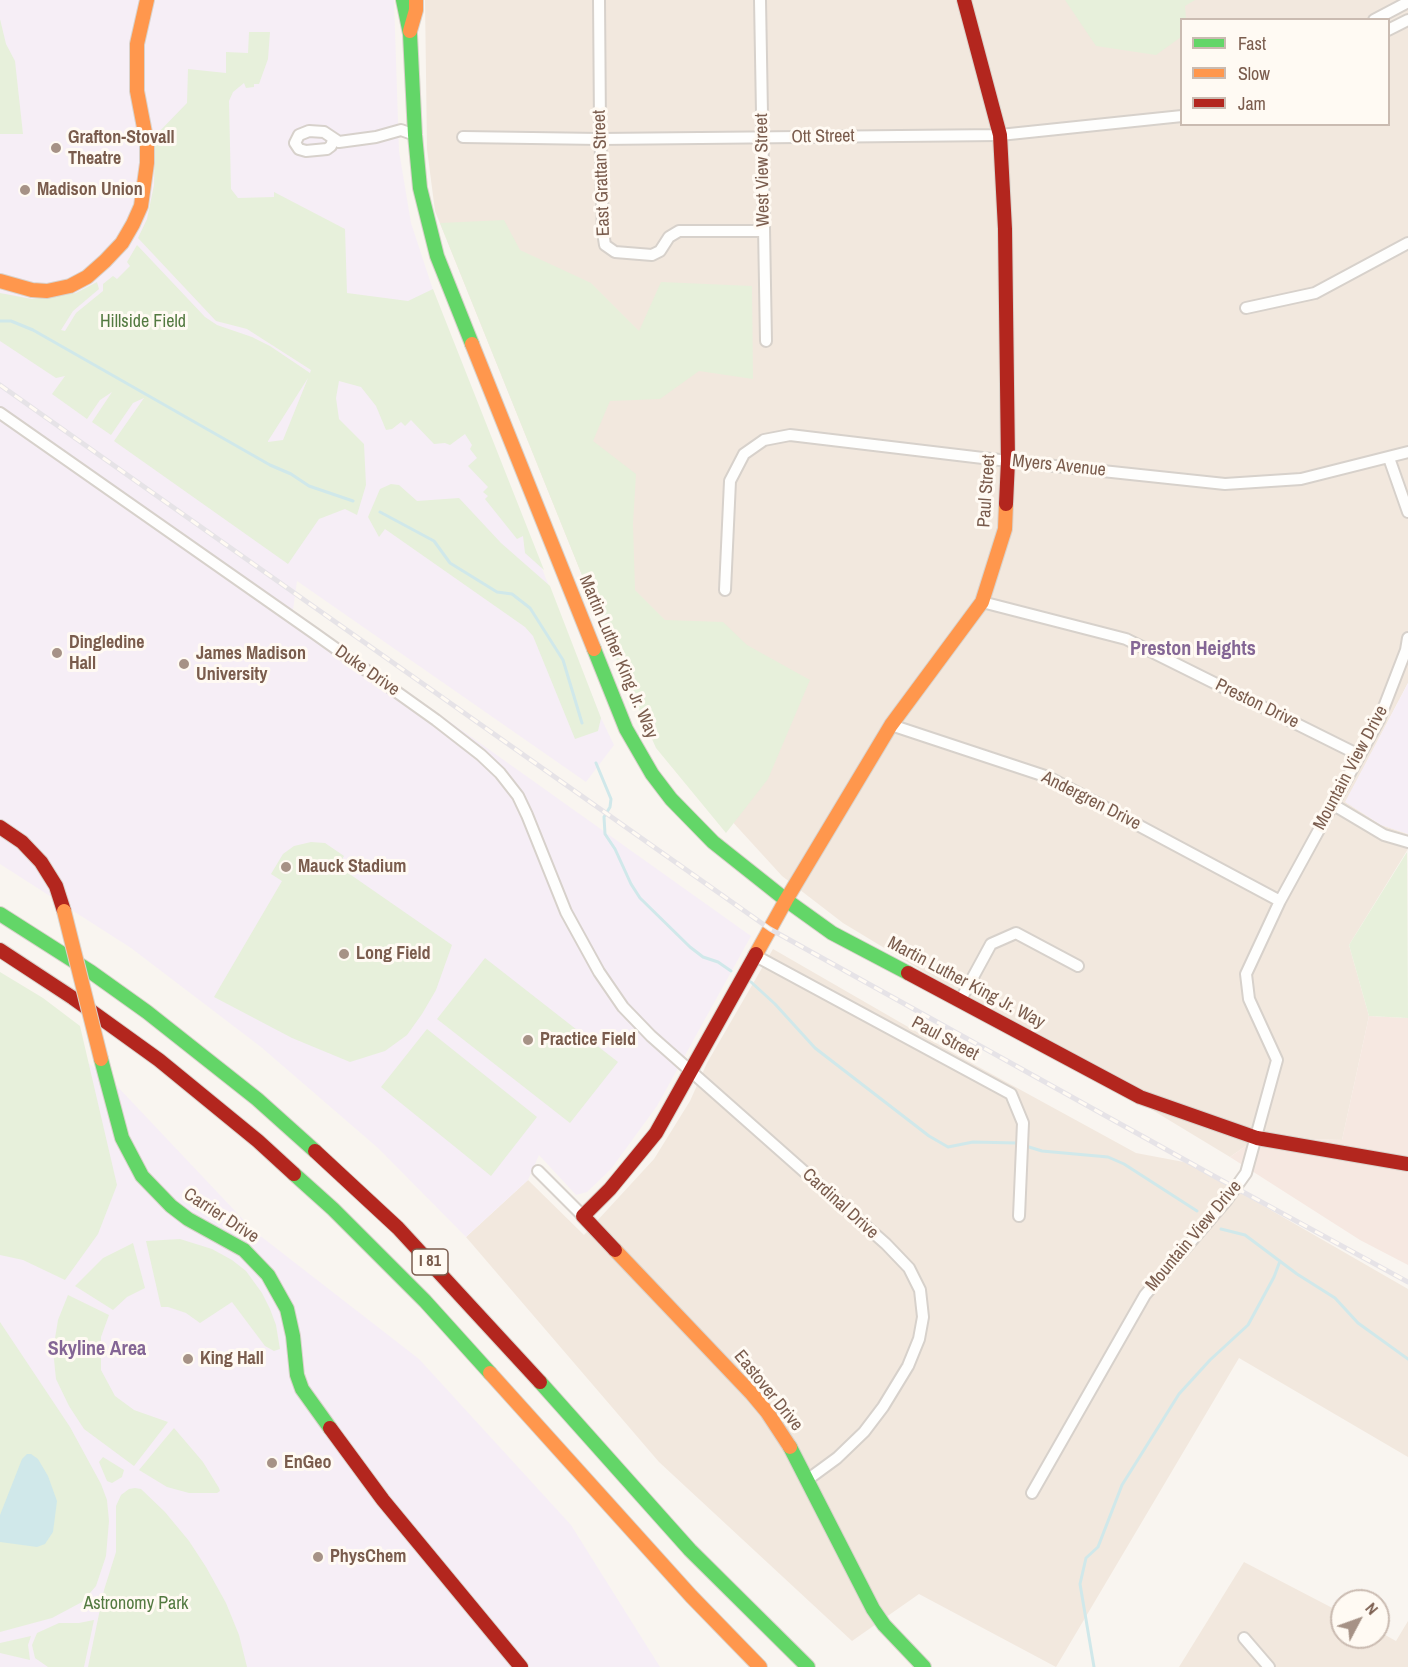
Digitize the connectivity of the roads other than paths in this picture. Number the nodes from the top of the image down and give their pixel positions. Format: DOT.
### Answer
graph roads {
  1 [pos="147,0"];
  2 [pos="403,0"];
  3 [pos="416,0"];
  4 [pos="599,0"];
  5 [pos="760,0"];
  6 [pos="964,0"];
  7 [pos="1408,2"];
  8 [pos="1378,18"];
  9 [pos="1408,20"];
  10 [pos="1390,29"];
  11 [pos="410,34"];
  12 [pos="1180,116"];
  13 [pos="415,135"];
  14 [pos="1000,135"];
  15 [pos="463,137"];
  16 [pos="762,137"];
  17 [pos="333,140"];
  18 [pos="600,140"];
  19 [pos="764,231"];
  20 [pos="1408,243"];
  21 [pos="0,281"];
  22 [pos="1246,308"];
  23 [pos="766,341"];
  24 [pos="0,413"];
  25 [pos="1408,452"];
  26 [pos="1389,458"];
  27 [pos="1008,461"];
  28 [pos="1408,512"];
  29 [pos="725,590"];
  30 [pos="982,602"];
  31 [pos="1408,638"];
  32 [pos="891,725"];
  33 [pos="1359,755"];
  34 [pos="1332,804"];
  35 [pos="0,827"];
  36 [pos="1408,842"];
  37 [pos="786,900"];
  38 [pos="1280,901"];
  39 [pos="0,914"];
  40 [pos="0,950"];
  41 [pos="754,955"];
  42 [pos="592,959"];
  43 [pos="1078,966"];
  44 [pos="960,1000"];
  45 [pos="692,1072"];
  46 [pos="1257,1138"];
  47 [pos="1408,1164"];
  48 [pos="538,1171"];
  49 [pos="582,1216"];
  50 [pos="1019,1216"];
  51 [pos="807,1480"];
  52 [pos="1032,1493"];
  53 [pos="1244,1638"];
  54 [pos="521,1667"];
  55 [pos="760,1667"];
  56 [pos="808,1667"];
  57 [pos="924,1667"];
  58 [pos="1269,1667"];
  1 -- 21 [label="main road"];
  2 -- 11 [label="main road, Martin Luther King Jr. Way"];
  3 -- 11 [label="main road, Martin Luther King Jr. Way"];
  4 -- 18 [label="street, East Grattan Street"];
  5 -- 16 [label="street, West View Street"];
  6 -- 14 [label="main road, Paul Street"];
  7 -- 8 [label="street"];
  9 -- 10 [label="street"];
  11 -- 13 [label="main road, Martin Luther King Jr. Way"];
  12 -- 14 [label="street, Ott Street"];
  13 -- 17 [label="street"];
  13 -- 37 [label="main road, Martin Luther King Jr. Way"];
  14 -- 16 [label="street, Ott Street"];
  14 -- 27 [label="main road, Paul Street"];
  15 -- 18 [label="street, Ott Street"];
  16 -- 18 [label="street, Ott Street"];
  16 -- 19 [label="street, West View Street"];
  18 -- 19 [label="street, East Grattan Street"];
  19 -- 23 [label="street, West View Street"];
  20 -- 22 [label="street"];
  24 -- 42 [label="street, Duke Drive"];
  25 -- 26 [label="street, Myers Avenue"];
  26 -- 27 [label="street, Myers Avenue"];
  26 -- 28 [label="street"];
  27 -- 29 [label="street, Myers Avenue"];
  27 -- 30 [label="main road, Paul Street"];
  30 -- 32 [label="main road, Paul Street"];
  30 -- 33 [label="street, Preston Drive"];
  31 -- 33 [label="street, Mountain View Drive"];
  32 -- 37 [label="main road, Paul Street"];
  32 -- 38 [label="street, Andergren Drive"];
  33 -- 34 [label="street, Mountain View Drive"];
  34 -- 36 [label="street"];
  34 -- 38 [label="street, Mountain View Drive"];
  35 -- 54 [label="main road, Carrier Drive, bridge"];
  37 -- 41 [label="main road, Paul Street"];
  37 -- 44 [label="main road, Martin Luther King Jr. Way"];
  38 -- 46 [label="street, Mountain View Drive"];
  39 -- 56 [label="main road, I 81"];
  40 -- 55 [label="main road, I 81"];
  41 -- 45 [label="main road, Paul Street"];
  41 -- 50 [label="street, Paul Street"];
  42 -- 45 [label="street, Cardinal Drive"];
  43 -- 44 [label="street"];
  44 -- 46 [label="main road, Martin Luther King Jr. Way"];
  45 -- 49 [label="main road, Paul Street"];
  45 -- 51 [label="street, Cardinal Drive"];
  46 -- 47 [label="main road, Martin Luther King Jr. Way"];
  46 -- 52 [label="street, Mountain View Drive"];
  48 -- 49 [label="street, Eastover Drive"];
  49 -- 51 [label="main road, Eastover Drive"];
  51 -- 57 [label="main road, Eastover Drive"];
  53 -- 58 [label="street"];
}
